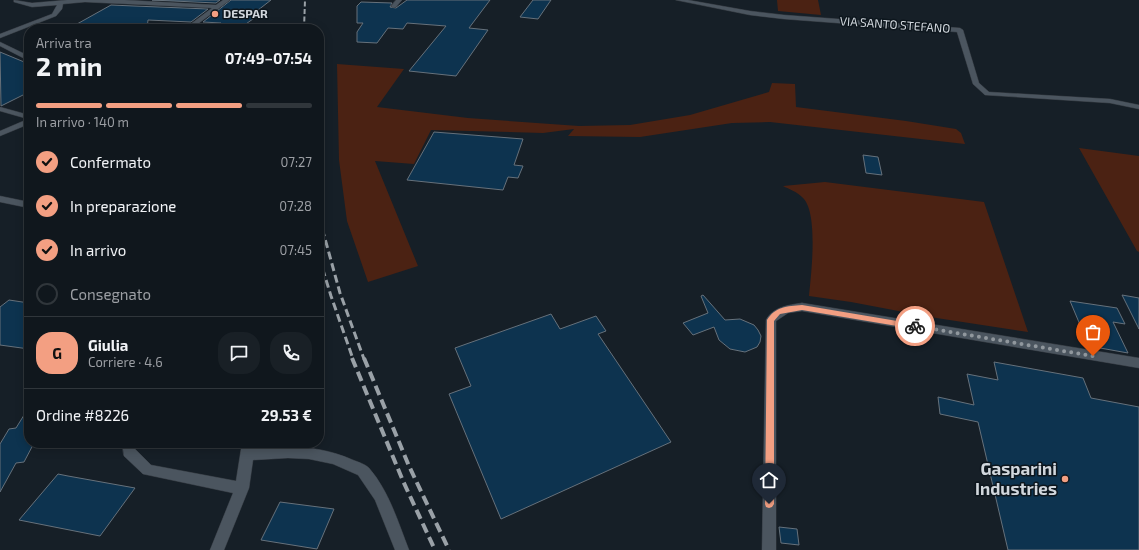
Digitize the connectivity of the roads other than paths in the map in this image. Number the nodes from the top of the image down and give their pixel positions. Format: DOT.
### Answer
graph roads {
  1 [pos="227,0"];
  2 [pos="399,0"];
  3 [pos="678,0"];
  4 [pos="16,1"];
  5 [pos="61,2"];
  6 [pos="394,6"];
  7 [pos="217,7"];
  8 [pos="31,24"];
  9 [pos="194,24"];
  10 [pos="24,27"];
  11 [pos="0,36"];
  12 [pos="0,44"];
  13 [pos="24,56"];
  14 [pos="1139,107"];
  15 [pos="0,109"];
  16 [pos="24,116"];
  17 [pos="24,123"];
  18 [pos="0,134"];
  19 [pos="0,199"];
  20 [pos="24,204"];
  21 [pos="1139,363"];
  22 [pos="129,448"];
  23 [pos="247,449"];
  24 [pos="242,488"];
  25 [pos="217,550"];
  26 [pos="402,550"];
  27 [pos="769,550"];
  1 -- 7 [label="street"];
  2 -- 6 [label="street"];
  3 -- 14 [label="street, VIA SANTO STEFANO"];
  4 -- 5 [label="street"];
  5 -- 7 [label="street"];
  5 -- 8 [label="street"];
  7 -- 9 [label="street"];
  10 -- 11 [label="street"];
  12 -- 13 [label="street"];
  15 -- 16 [label="street"];
  17 -- 18 [label="street"];
  19 -- 20 [label="street"];
  21 -- 27 [label="street"];
  22 -- 24 [label="street"];
  23 -- 24 [label="street"];
  23 -- 26 [label="street"];
  24 -- 25 [label="street"];
}
